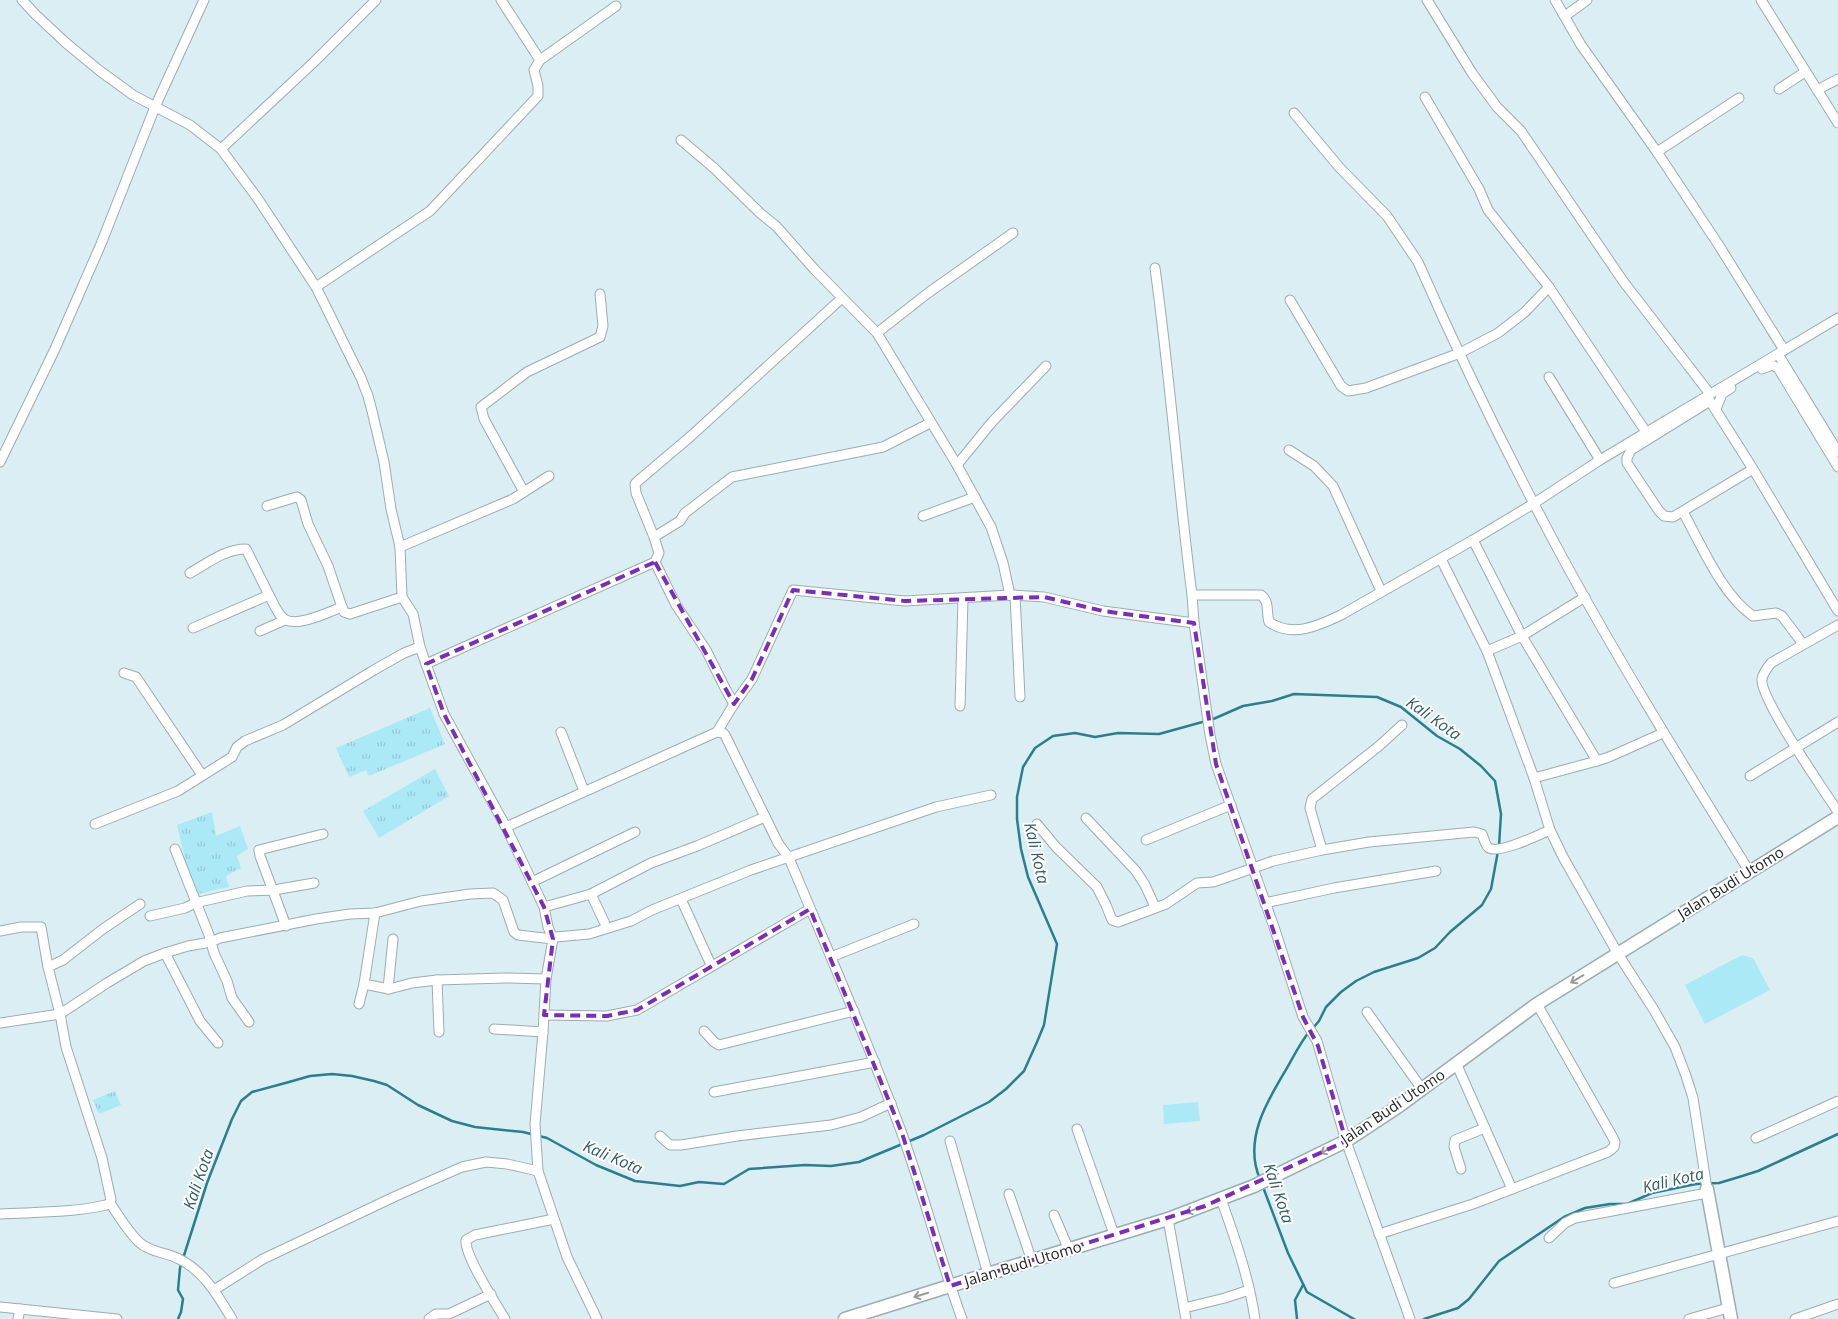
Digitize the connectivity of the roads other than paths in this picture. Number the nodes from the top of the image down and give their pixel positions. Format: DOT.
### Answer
graph roads {
  1 [pos="22,0"];
  2 [pos="204,0"];
  3 [pos="376,0"];
  4 [pos="501,0"];
  5 [pos="1427,0"];
  6 [pos="1555,0"];
  7 [pos="1587,0"];
  8 [pos="1761,0"];
  9 [pos="616,6"];
  10 [pos="1565,16"];
  11 [pos="540,60"];
  12 [pos="1805,72"];
  13 [pos="1838,79"];
  14 [pos="1779,88"];
  15 [pos="1817,90"];
  16 [pos="1425,97"];
  17 [pos="1740,98"];
  18 [pos="155,107"];
  19 [pos="1294,113"];
  20 [pos="1838,123"];
  21 [pos="681,140"];
  22 [pos="221,149"];
  23 [pos="1658,152"];
  24 [pos="1014,233"];
  25 [pos="1156,268"];
  26 [pos="1549,287"];
  27 [pos="316,288"];
  28 [pos="600,294"];
  29 [pos="842,298"];
  30 [pos="1290,300"];
  31 [pos="1838,318"];
  32 [pos="877,333"];
  33 [pos="1781,352"];
  34 [pos="1460,353"];
  35 [pos="1046,366"];
  36 [pos="1549,377"];
  37 [pos="1710,394"];
  38 [pos="1716,409"];
  39 [pos="930,423"];
  40 [pos="1646,432"];
  41 [pos="1289,450"];
  42 [pos="1838,452"];
  43 [pos="1600,460"];
  44 [pos="0,462"];
  45 [pos="957,465"];
  46 [pos="1838,467"];
  47 [pos="1753,469"];
  48 [pos="549,476"];
  49 [pos="524,492"];
  50 [pos="975,497"];
  51 [pos="1534,504"];
  52 [pos="267,506"];
  53 [pos="1683,512"];
  54 [pos="923,516"];
  55 [pos="654,537"];
  56 [pos="1473,540"];
  57 [pos="400,547"];
  58 [pos="1441,559"];
  59 [pos="655,562"];
  60 [pos="190,573"];
  61 [pos="1381,591"];
  62 [pos="269,595"];
  63 [pos="1013,595"];
  64 [pos="1192,595"];
  65 [pos="402,597"];
  66 [pos="1585,597"];
  67 [pos="963,599"];
  68 [pos="342,607"];
  69 [pos="1838,611"];
  70 [pos="285,620"];
  71 [pos="1194,623"];
  72 [pos="1838,625"];
  73 [pos="193,628"];
  74 [pos="260,631"];
  75 [pos="1522,636"];
  76 [pos="1803,644"];
  77 [pos="420,647"];
  78 [pos="1487,651"];
  79 [pos="426,664"];
  80 [pos="124,673"];
  81 [pos="1020,697"];
  82 [pos="734,704"];
  83 [pos="960,706"];
  84 [pos="1838,722"];
  85 [pos="1402,725"];
  86 [pos="561,732"];
  87 [pos="717,732"];
  88 [pos="1663,733"];
  89 [pos="1796,749"];
  90 [pos="1598,761"];
  91 [pos="202,775"];
  92 [pos="1750,776"];
  93 [pos="1534,778"];
  94 [pos="584,792"];
  95 [pos="992,796"];
  96 [pos="1231,805"];
  97 [pos="1838,812"];
  98 [pos="765,817"];
  99 [pos="1838,817"];
  100 [pos="1086,818"];
  101 [pos="95,824"];
  102 [pos="1037,824"];
  103 [pos="506,827"];
  104 [pos="1550,830"];
  105 [pos="635,832"];
  106 [pos="323,834"];
  107 [pos="1146,840"];
  108 [pos="175,849"];
  109 [pos="1322,850"];
  110 [pos="789,858"];
  111 [pos="1252,868"];
  112 [pos="1436,871"];
  113 [pos="1749,871"];
  114 [pos="532,882"];
  115 [pos="314,883"];
  116 [pos="274,890"];
  117 [pos="591,894"];
  118 [pos="681,899"];
  119 [pos="195,903"];
  120 [pos="1265,903"];
  121 [pos="140,904"];
  122 [pos="544,907"];
  123 [pos="1155,907"];
  124 [pos="810,909"];
  125 [pos="375,913"];
  126 [pos="150,916"];
  127 [pos="914,924"];
  128 [pos="286,926"];
  129 [pos="607,928"];
  130 [pos="0,931"];
  131 [pos="393,939"];
  132 [pos="553,939"];
  133 [pos="210,942"];
  134 [pos="164,953"];
  135 [pos="1618,954"];
  136 [pos="831,957"];
  137 [pos="711,965"];
  138 [pos="48,967"];
  139 [pos="546,979"];
  140 [pos="437,980"];
  141 [pos="364,984"];
  142 [pos="388,989"];
  143 [pos="359,1004"];
  144 [pos="1537,1004"];
  145 [pos="854,1011"];
  146 [pos="1367,1012"];
  147 [pos="60,1014"];
  148 [pos="544,1015"];
  149 [pos="249,1022"];
  150 [pos="0,1023"];
  151 [pos="494,1029"];
  152 [pos="704,1031"];
  153 [pos="439,1032"];
  154 [pos="543,1032"];
  155 [pos="218,1043"];
  156 [pos="875,1062"];
  157 [pos="1456,1063"];
  158 [pos="1422,1089"];
  159 [pos="714,1092"];
  160 [pos="1838,1101"];
  161 [pos="890,1103"];
  162 [pos="1485,1128"];
  163 [pos="1076,1129"];
  164 [pos="660,1136"];
  165 [pos="1756,1138"];
  166 [pos="950,1141"];
  167 [pos="1346,1141"];
  168 [pos="1461,1169"];
  169 [pos="538,1171"];
  170 [pos="1512,1189"];
  171 [pos="1707,1191"];
  172 [pos="1009,1194"];
  173 [pos="1221,1199"];
  174 [pos="110,1203"];
  175 [pos="0,1214"];
  176 [pos="1054,1215"];
  177 [pos="554,1219"];
  178 [pos="1168,1219"];
  179 [pos="1838,1221"];
  180 [pos="1379,1234"];
  181 [pos="1115,1236"];
  182 [pos="1549,1238"];
  183 [pos="1068,1250"];
  184 [pos="1719,1254"];
  185 [pos="1032,1261"];
  186 [pos="988,1274"];
  187 [pos="1614,1283"];
  188 [pos="950,1286"];
  189 [pos="214,1290"];
  190 [pos="1249,1290"];
  191 [pos="491,1294"];
  192 [pos="1838,1304"];
  193 [pos="0,1307"];
  194 [pos="1184,1308"];
  195 [pos="20,1309"];
  196 [pos="1730,1313"];
  197 [pos="1410,1318"];
  198 [pos="18,1319"];
  199 [pos="117,1319"];
  200 [pos="232,1319"];
  201 [pos="429,1319"];
  202 [pos="505,1319"];
  203 [pos="597,1319"];
  204 [pos="845,1319"];
  205 [pos="962,1319"];
  206 [pos="1186,1319"];
  207 [pos="1255,1319"];
  208 [pos="1689,1319"];
  209 [pos="1795,1319"];
  1 -- 18 [label="street"];
  2 -- 18 [label="street"];
  3 -- 22 [label="street"];
  4 -- 11 [label="street"];
  5 -- 37 [label="street"];
  6 -- 10 [label="street"];
  7 -- 10 [label="street"];
  8 -- 12 [label="street"];
  9 -- 11 [label="street"];
  10 -- 23 [label="street"];
  11 -- 27 [label="street"];
  12 -- 14 [label="street"];
  12 -- 15 [label="street"];
  13 -- 15 [label="street"];
  15 -- 20 [label="street"];
  16 -- 26 [label="street"];
  17 -- 23 [label="street"];
  18 -- 22 [label="street"];
  18 -- 44 [label="street"];
  19 -- 34 [label="street"];
  21 -- 29 [label="street"];
  22 -- 27 [label="street"];
  23 -- 33 [label="street"];
  24 -- 32 [label="street"];
  25 -- 64 [label="street"];
  26 -- 34 [label="street"];
  26 -- 40 [label="street"];
  27 -- 57 [label="street"];
  28 -- 49 [label="street"];
  29 -- 32 [label="street"];
  29 -- 55 [label="street"];
  30 -- 34 [label="street"];
  31 -- 33 [label="street"];
  32 -- 39 [label="street"];
  33 -- 37 [label="street"];
  33 -- 42 [label="street"];
  34 -- 51 [label="street"];
  35 -- 45 [label="street"];
  36 -- 43 [label="street"];
  37 -- 40 [label="street"];
  38 -- 46 [label="street"];
  38 -- 47 [label="street"];
  38 -- 53 [label="street"];
  39 -- 45 [label="street"];
  39 -- 55 [label="street"];
  40 -- 43 [label="street"];
  41 -- 61 [label="street"];
  43 -- 51 [label="street"];
  45 -- 50 [label="street"];
  47 -- 53 [label="street"];
  47 -- 69 [label="street"];
  48 -- 49 [label="street"];
  49 -- 57 [label="street"];
  50 -- 54 [label="street"];
  50 -- 63 [label="street"];
  51 -- 56 [label="street"];
  51 -- 66 [label="street"];
  52 -- 68 [label="street"];
  53 -- 76 [label="street"];
  55 -- 59 [label="street"];
  56 -- 58 [label="street"];
  56 -- 75 [label="street"];
  57 -- 65 [label="street"];
  58 -- 61 [label="street"];
  58 -- 78 [label="street"];
  59 -- 79 [label="street"];
  59 -- 82 [label="street"];
  60 -- 62 [label="street"];
  61 -- 64 [label="street"];
  62 -- 70 [label="street"];
  62 -- 73 [label="street"];
  63 -- 67 [label="street"];
  63 -- 71 [label="street"];
  63 -- 81 [label="street"];
  64 -- 71 [label="street"];
  65 -- 68 [label="street"];
  65 -- 77 [label="street"];
  66 -- 75 [label="street"];
  66 -- 88 [label="street"];
  67 -- 82 [label="street"];
  67 -- 83 [label="street"];
  68 -- 70 [label="street"];
  70 -- 74 [label="street"];
  71 -- 96 [label="street"];
  72 -- 76 [label="street"];
  75 -- 78 [label="street"];
  75 -- 90 [label="street"];
  76 -- 89 [label="street"];
  77 -- 79 [label="street"];
  77 -- 91 [label="street"];
  78 -- 93 [label="street"];
  79 -- 103 [label="street"];
  80 -- 91 [label="street"];
  82 -- 87 [label="street"];
  84 -- 89 [label="street"];
  85 -- 109 [label="street"];
  86 -- 94 [label="street"];
  87 -- 94 [label="street"];
  87 -- 98 [label="street"];
  88 -- 90 [label="street"];
  88 -- 113 [label="street"];
  89 -- 92 [label="street"];
  89 -- 97 [label="street"];
  90 -- 93 [label="street"];
  91 -- 101 [label="street"];
  93 -- 104 [label="street"];
  94 -- 103 [label="street"];
  95 -- 110 [label="street"];
  96 -- 107 [label="street"];
  96 -- 111 [label="street"];
  98 -- 110 [label="street"];
  98 -- 117 [label="street"];
  99 -- 113 [label="street, Jalan Budi Utomo"];
  100 -- 123 [label="street"];
  102 -- 123 [label="street"];
  103 -- 114 [label="street"];
  104 -- 109 [label="street"];
  104 -- 135 [label="street"];
  105 -- 114 [label="street"];
  106 -- 116 [label="street"];
  108 -- 119 [label="street"];
  109 -- 111 [label="street"];
  110 -- 118 [label="street"];
  110 -- 124 [label="street"];
  111 -- 120 [label="street"];
  111 -- 123 [label="street"];
  112 -- 120 [label="street"];
  113 -- 135 [label="street, Jalan Budi Utomo"];
  114 -- 122 [label="street"];
  115 -- 116 [label="street"];
  116 -- 119 [label="street"];
  116 -- 128 [label="street"];
  117 -- 122 [label="street"];
  117 -- 129 [label="street"];
  118 -- 129 [label="street"];
  118 -- 137 [label="street"];
  119 -- 126 [label="street"];
  119 -- 133 [label="street"];
  120 -- 167 [label="street"];
  121 -- 138 [label="street"];
  122 -- 132 [label="street"];
  124 -- 136 [label="street"];
  124 -- 137 [label="street"];
  125 -- 128 [label="street"];
  125 -- 132 [label="street"];
  125 -- 141 [label="street"];
  127 -- 136 [label="street"];
  128 -- 133 [label="street"];
  129 -- 132 [label="street"];
  130 -- 138 [label="street"];
  131 -- 142 [label="street"];
  132 -- 139 [label="street"];
  133 -- 134 [label="street"];
  133 -- 149 [label="street"];
  134 -- 147 [label="street"];
  134 -- 155 [label="street"];
  135 -- 144 [label="street, Jalan Budi Utomo, one-way"];
  135 -- 171 [label="street"];
  136 -- 145 [label="street"];
  137 -- 148 [label="street"];
  138 -- 147 [label="street"];
  139 -- 140 [label="street"];
  139 -- 148 [label="street"];
  140 -- 142 [label="street"];
  140 -- 153 [label="street"];
  141 -- 142 [label="street"];
  141 -- 143 [label="street"];
  144 -- 157 [label="street, Jalan Budi Utomo"];
  144 -- 170 [label="street"];
  145 -- 152 [label="street"];
  145 -- 156 [label="street"];
  146 -- 158 [label="street"];
  147 -- 150 [label="street"];
  147 -- 174 [label="street"];
  148 -- 154 [label="street"];
  151 -- 154 [label="street"];
  154 -- 169 [label="street"];
  156 -- 159 [label="street"];
  156 -- 161 [label="street"];
  157 -- 158 [label="street, Jalan Budi Utomo"];
  157 -- 162 [label="street"];
  158 -- 167 [label="street, Jalan Budi Utomo"];
  160 -- 165 [label="street"];
  161 -- 164 [label="street"];
  161 -- 188 [label="street"];
  162 -- 168 [label="street"];
  162 -- 170 [label="street"];
  163 -- 181 [label="street"];
  166 -- 186 [label="street"];
  167 -- 173 [label="street, Jalan Budi Utomo, one-way"];
  167 -- 180 [label="street"];
  169 -- 177 [label="street"];
  169 -- 189 [label="street"];
  170 -- 180 [label="street"];
  171 -- 182 [label="street"];
  171 -- 184 [label="street"];
  172 -- 185 [label="street"];
  173 -- 178 [label="street, Jalan Budi Utomo, one-way"];
  173 -- 190 [label="street"];
  174 -- 175 [label="street"];
  174 -- 189 [label="street"];
  176 -- 183 [label="street"];
  177 -- 191 [label="street"];
  177 -- 203 [label="street"];
  178 -- 181 [label="street, Jalan Budi Utomo"];
  178 -- 194 [label="street"];
  179 -- 184 [label="street"];
  180 -- 197 [label="street"];
  181 -- 183 [label="street, Jalan Budi Utomo"];
  183 -- 185 [label="street, Jalan Budi Utomo"];
  184 -- 187 [label="street"];
  184 -- 196 [label="street"];
  185 -- 186 [label="street, Jalan Budi Utomo"];
  186 -- 188 [label="street, Jalan Budi Utomo"];
  188 -- 204 [label="street, Jalan Budi Utomo, one-way"];
  188 -- 205 [label="street"];
  189 -- 200 [label="street"];
  190 -- 194 [label="street"];
  190 -- 207 [label="street"];
  191 -- 201 [label="street"];
  191 -- 202 [label="street"];
  192 -- 209 [label="street"];
  193 -- 195 [label="street"];
  194 -- 206 [label="street"];
  195 -- 198 [label="street"];
  195 -- 199 [label="street"];
  196 -- 208 [label="street"];
}
